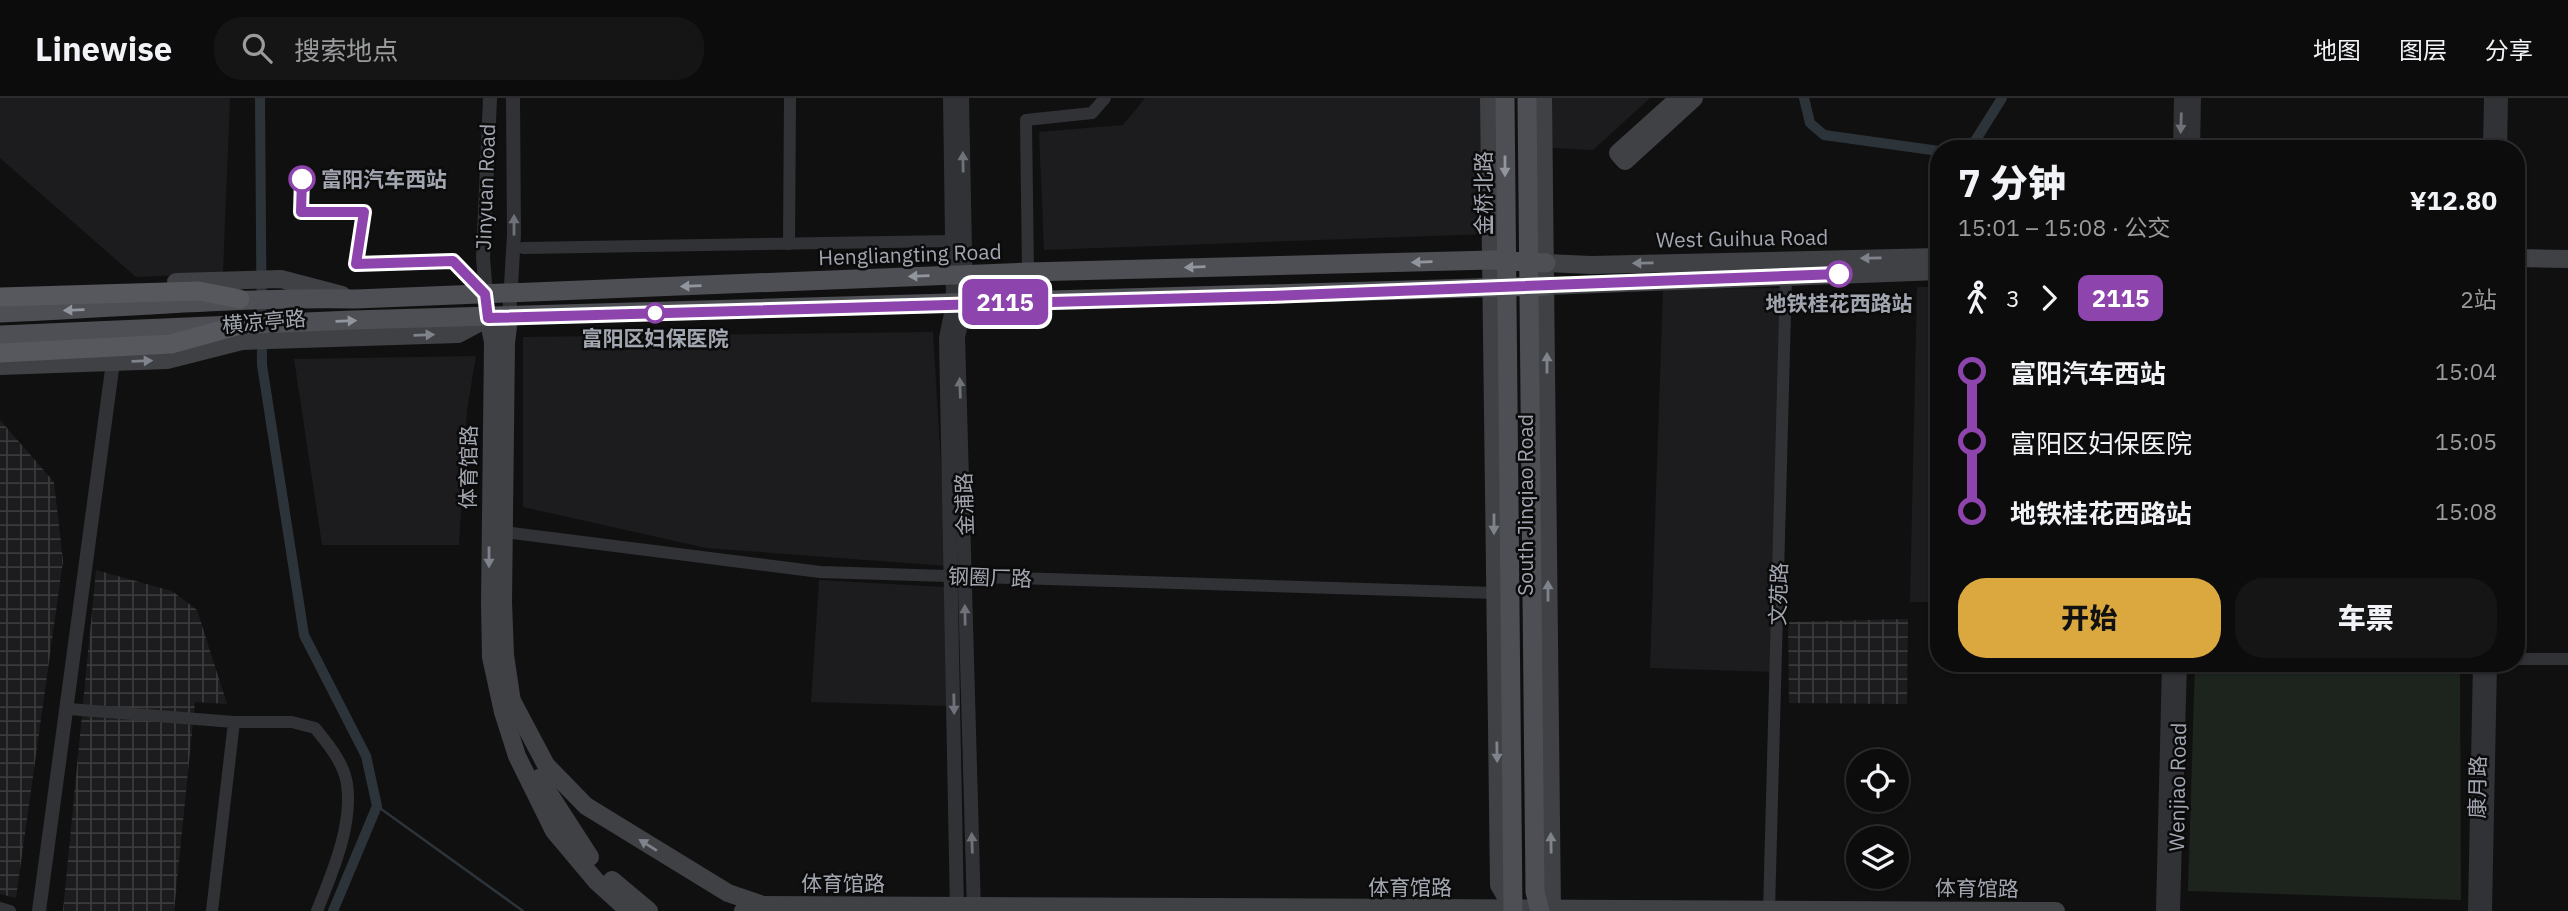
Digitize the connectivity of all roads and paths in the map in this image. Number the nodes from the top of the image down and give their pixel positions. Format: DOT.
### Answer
graph roads {
  1 [pos="490,98"];
  2 [pos="513,98"];
  3 [pos="789,98"];
  4 [pos="950,98"];
  5 [pos="962,98"];
  6 [pos="1105,98"];
  7 [pos="1489,98"];
  8 [pos="1505,98"];
  9 [pos="1527,98"];
  10 [pos="1543,98"];
  11 [pos="1679,98"];
  12 [pos="1694,98"];
  13 [pos="2182,98"];
  14 [pos="2194,98"];
  15 [pos="2491,98"];
  16 [pos="2501,98"];
  17 [pos="2180,140"];
  18 [pos="2193,140"];
  19 [pos="2490,140"];
  20 [pos="2500,140"];
  21 [pos="951,241"];
  22 [pos="789,244"];
  23 [pos="523,248"];
  24 [pos="1930,257"];
  25 [pos="2525,257"];
  26 [pos="2568,259"];
  27 [pos="1498,260"];
  28 [pos="1537,262"];
  29 [pos="2525,269"];
  30 [pos="2568,270"];
  31 [pos="1930,271"];
  32 [pos="1028,272"];
  33 [pos="959,275"];
  34 [pos="1786,276"];
  35 [pos="1537,287"];
  36 [pos="279,288"];
  37 [pos="1499,288"];
  38 [pos="0,289"];
  39 [pos="239,290"];
  40 [pos="485,294"];
  41 [pos="512,294"];
  42 [pos="0,297"];
  43 [pos="960,304"];
  44 [pos="0,313"];
  45 [pos="488,318"];
  46 [pos="509,318"];
  47 [pos="241,333"];
  48 [pos="0,335"];
  49 [pos="0,353"];
  50 [pos="111,355"];
  51 [pos="0,366"];
  52 [pos="496,531"];
  53 [pos="959,576"];
  54 [pos="1494,593"];
  55 [pos="1549,620"];
  56 [pos="1533,645"];
  57 [pos="2525,659"];
  58 [pos="2568,659"];
  59 [pos="2169,672"];
  60 [pos="2180,672"];
  61 [pos="2480,672"];
  62 [pos="2490,672"];
  63 [pos="1496,675"];
  64 [pos="511,699"];
  65 [pos="1511,702"];
  66 [pos="69,709"];
  67 [pos="234,722"];
  68 [pos="0,908"];
  69 [pos="766,908"];
  70 [pos="966,909"];
  71 [pos="1336,910"];
  72 [pos="1513,910"];
  73 [pos="1546,910"];
  74 [pos="1769,910"];
  75 [pos="10,911"];
  76 [pos="39,911"];
  77 [pos="212,911"];
  78 [pos="317,911"];
  79 [pos="629,911"];
  80 [pos="649,911"];
  81 [pos="743,911"];
  82 [pos="2056,911"];
  83 [pos="2163,911"];
  84 [pos="2174,911"];
  85 [pos="2475,911"];
  86 [pos="2485,911"];
  1 -- 40 [label="street, Jinyuan Road"];
  41 -- 2 [label="street, one-way"];
  3 -- 22 [label="street"];
  4 -- 21 [label="street, 金浦路"];
  33 -- 5 [label="street, 金浦路, one-way"];
  6 -- 32 [label="street"];
  7 -- 27 [label="main road, 金桥北路"];
  8 -- 27 [label="main road, 金桥北路, one-way"];
  9 -- 28 [label="main road"];
  10 -- 28 [label="main road"];
  11 -- 12 [label="main road"];
  13 -- 17 [label="street, one-way"];
  14 -- 18 [label="street"];
  15 -- 19 [label="street"];
  16 -- 20 [label="street"];
  21 -- 22 [label="street"];
  21 -- 33 [label="street, 金浦路"];
  22 -- 23 [label="street"];
  24 -- 28 [label="main road, West Guihua Road, one-way"];
  25 -- 26 [label="main road"];
  27 -- 28 [label="main road, Hengliangting Road"];
  27 -- 32 [label="main road, Hengliangting Road, one-way"];
  27 -- 37 [label="main road, 金桥北路"];
  28 -- 35 [label="main road"];
  29 -- 30 [label="main road"];
  31 -- 34 [label="main road, West Guihua Road"];
  32 -- 33 [label="main road, Hengliangting Road"];
  33 -- 41 [label="main road, Hengliangting Road, one-way"];
  33 -- 43 [label="street, 金浦路"];
  34 -- 35 [label="main road, West Guihua Road"];
  34 -- 74 [label="street, 文苑路"];
  35 -- 37 [label="main road"];
  55 -- 35 [label="main road, South Jinqiao Road, one-way"];
  35 -- 56 [label="main road, South Jinqiao Road"];
  36 -- 39 [label="main road, 横凉亭路"];
  36 -- 40 [label="main road, Hengliangting Road"];
  37 -- 43 [label="main road"];
  37 -- 54 [label="main road, South Jinqiao Road, one-way"];
  37 -- 65 [label="main road, South Jinqiao Road"];
  38 -- 39 [label="main road, 横凉亭路"];
  39 -- 42 [label="highway"];
  39 -- 44 [label="main road, 横凉亭路, one-way"];
  40 -- 41 [label="main road, Hengliangting Road"];
  40 -- 45 [label="street, Jinyuan Road"];
  41 -- 46 [label="street"];
  43 -- 46 [label="main road"];
  43 -- 53 [label="street, 金浦路"];
  45 -- 46 [label="main road"];
  47 -- 45 [label="main road, 横凉亭路, one-way"];
  45 -- 52 [label="main road, 体育馆路"];
  46 -- 52 [label="main road, 体育馆路"];
  47 -- 48 [label="main road, 横凉亭路"];
  50 -- 47 [label="highway, one-way"];
  49 -- 50 [label="highway"];
  50 -- 51 [label="main road"];
  50 -- 66 [label="street"];
  52 -- 53 [label="street, 钢圈厂路"];
  52 -- 64 [label="main road, 体育馆路"];
  52 -- 79 [label="main road, 体育馆路, one-way"];
  53 -- 54 [label="street, 钢圈厂路"];
  53 -- 70 [label="street, 金浦路"];
  54 -- 63 [label="main road, South Jinqiao Road"];
  55 -- 56 [label="main road"];
  73 -- 55 [label="main road, South Jinqiao Road, one-way"];
  56 -- 73 [label="main road, South Jinqiao Road"];
  57 -- 58 [label="street"];
  59 -- 83 [label="street, Wenjiao Road"];
  60 -- 84 [label="street, Wenjiao Road"];
  61 -- 85 [label="street, 康月路"];
  62 -- 86 [label="street, 康月路"];
  63 -- 65 [label="main road"];
  63 -- 72 [label="main road, South Jinqiao Road, one-way"];
  69 -- 64 [label="main road, 体育馆路, one-way"];
  64 -- 80 [label="main road, 体育馆路"];
  65 -- 72 [label="main road, South Jinqiao Road"];
  66 -- 67 [label="street"];
  66 -- 76 [label="street"];
  67 -- 77 [label="street"];
  67 -- 78 [label="street"];
  68 -- 75 [label="street"];
  69 -- 70 [label="main road, 体育馆路"];
  69 -- 81 [label="main road, 体育馆路"];
  70 -- 71 [label="main road, 体育馆路"];
  71 -- 72 [label="main road, 体育馆路"];
  72 -- 73 [label="main road, 体育馆路"];
  73 -- 74 [label="main road, 体育馆路"];
  74 -- 82 [label="main road, 体育馆路"];
}
